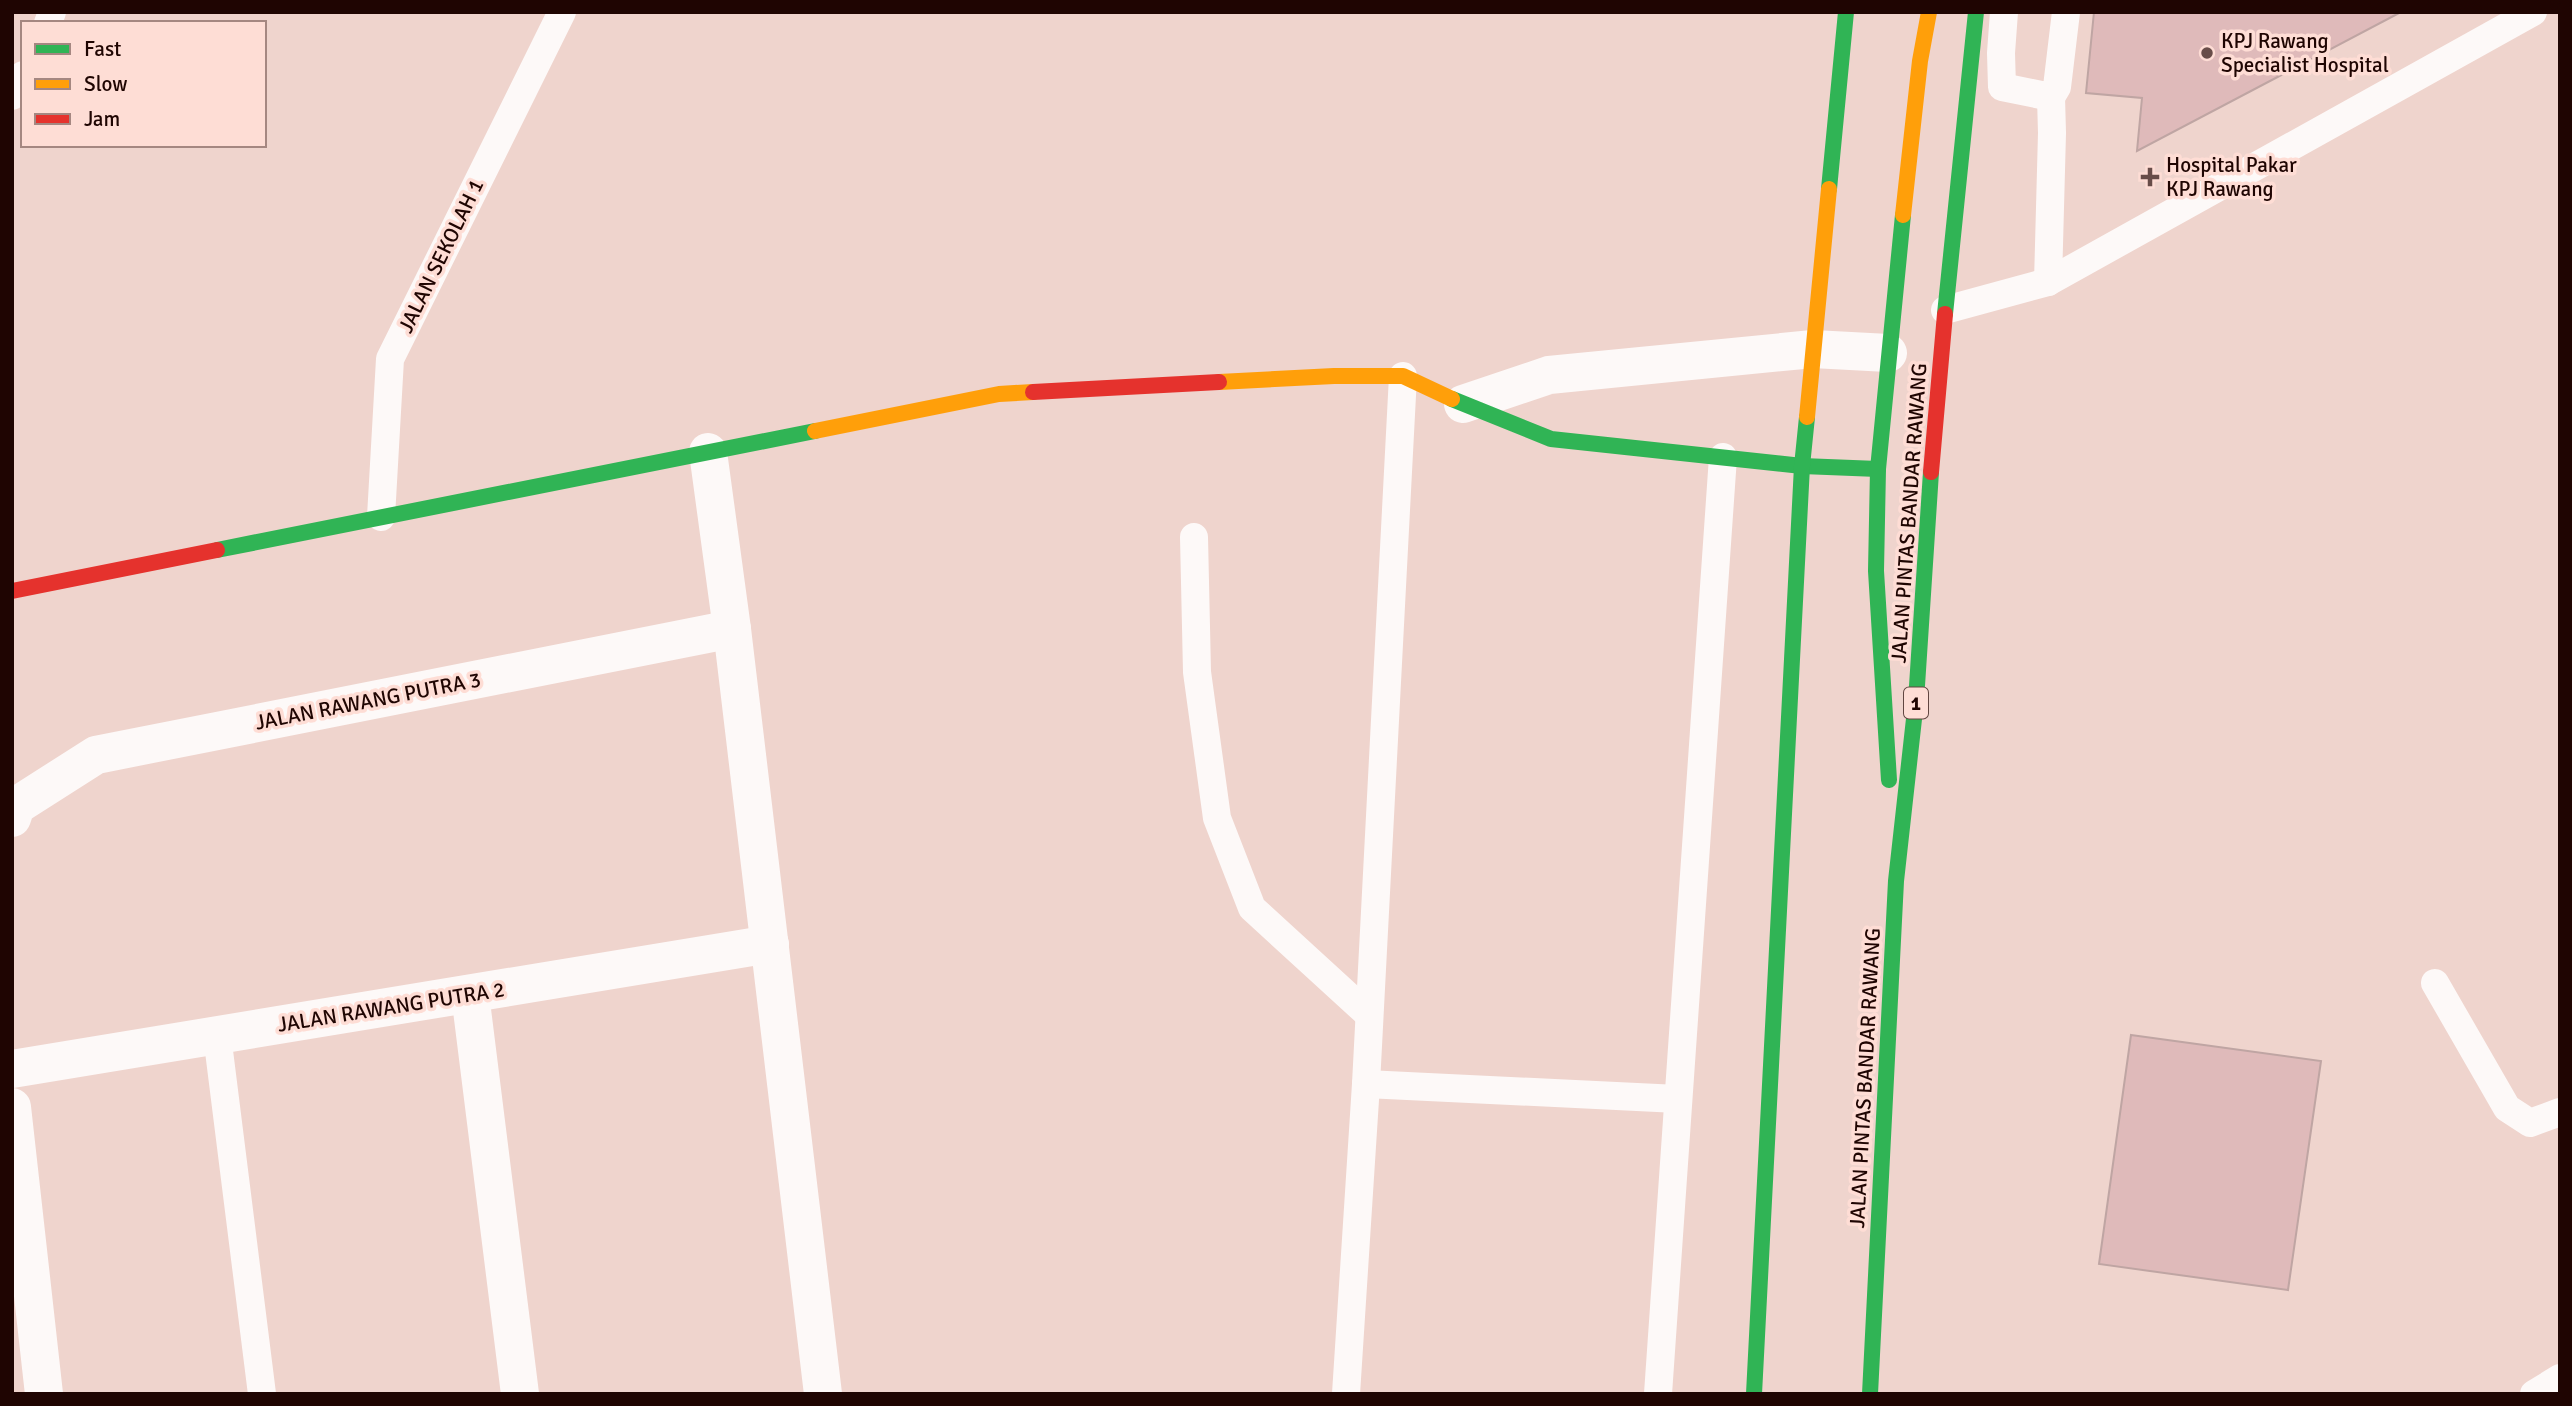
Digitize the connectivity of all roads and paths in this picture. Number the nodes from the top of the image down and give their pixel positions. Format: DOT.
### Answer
graph roads {
  1 [pos="562,12"];
  2 [pos="1846,12"];
  3 [pos="1930,12"];
  4 [pos="1976,12"];
  5 [pos="2004,12"];
  6 [pos="2066,12"];
  7 [pos="2533,12"];
  8 [pos="21,79"];
  9 [pos="12,96"];
  10 [pos="2051,97"];
  11 [pos="2048,282"];
  12 [pos="1945,310"];
  13 [pos="1813,349"];
  14 [pos="1888,353"];
  15 [pos="1403,376"];
  16 [pos="1463,404"];
  17 [pos="708,452"];
  18 [pos="1723,457"];
  19 [pos="1802,467"];
  20 [pos="1878,469"];
  21 [pos="381,517"];
  22 [pos="1194,537"];
  23 [pos="12,591"];
  24 [pos="732,629"];
  25 [pos="14,812"];
  26 [pos="1896,881"];
  27 [pos="770,944"];
  28 [pos="2435,983"];
  29 [pos="470,994"];
  30 [pos="1369,1015"];
  31 [pos="217,1035"];
  32 [pos="12,1069"];
  33 [pos="1366,1084"];
  34 [pos="1678,1099"];
  35 [pos="12,1107"];
  36 [pos="2560,1112"];
  37 [pos="2560,1378"];
  38 [pos="44,1394"];
  39 [pos="262,1394"];
  40 [pos="520,1394"];
  41 [pos="823,1394"];
  42 [pos="1346,1394"];
  43 [pos="1658,1394"];
  44 [pos="1754,1394"];
  45 [pos="1870,1394"];
  46 [pos="2534,1394"];
  1 -- 21 [label="lane, JALAN SEKOLAH 1"];
  2 -- 13 [label="main road"];
  3 -- 14 [label="main road"];
  4 -- 12 [label="main road, JALAN PINTAS BANDAR RAWANG / 1"];
  5 -- 10 [label="lane"];
  6 -- 10 [label="lane"];
  7 -- 11 [label="lane"];
  8 -- 9 [label="lane"];
  10 -- 11 [label="lane"];
  11 -- 12 [label="lane"];
  12 -- 26 [label="main road, JALAN PINTAS BANDAR RAWANG / 1"];
  13 -- 14 [label="street"];
  13 -- 16 [label="street"];
  13 -- 19 [label="main road"];
  14 -- 20 [label="main road"];
  15 -- 16 [label="main road"];
  15 -- 17 [label="main road"];
  15 -- 30 [label="lane"];
  16 -- 18 [label="main road"];
  17 -- 21 [label="main road"];
  17 -- 24 [label="street"];
  18 -- 19 [label="main road"];
  18 -- 34 [label="lane"];
  19 -- 20 [label="main road"];
  19 -- 44 [label="main road"];
  20 -- 26 [label="main road"];
  21 -- 23 [label="main road"];
  22 -- 30 [label="lane"];
  24 -- 25 [label="street, JALAN RAWANG PUTRA 3"];
  24 -- 27 [label="street"];
  26 -- 45 [label="main road, JALAN PINTAS BANDAR RAWANG / 1"];
  27 -- 29 [label="street, JALAN RAWANG PUTRA 2"];
  27 -- 41 [label="street"];
  28 -- 36 [label="lane"];
  29 -- 31 [label="street, JALAN RAWANG PUTRA 2"];
  29 -- 40 [label="street"];
  30 -- 33 [label="lane"];
  31 -- 32 [label="street, JALAN RAWANG PUTRA 2"];
  31 -- 39 [label="lane"];
  33 -- 34 [label="lane"];
  33 -- 42 [label="lane"];
  34 -- 43 [label="lane"];
  35 -- 38 [label="street"];
  37 -- 46 [label="lane"];
}
